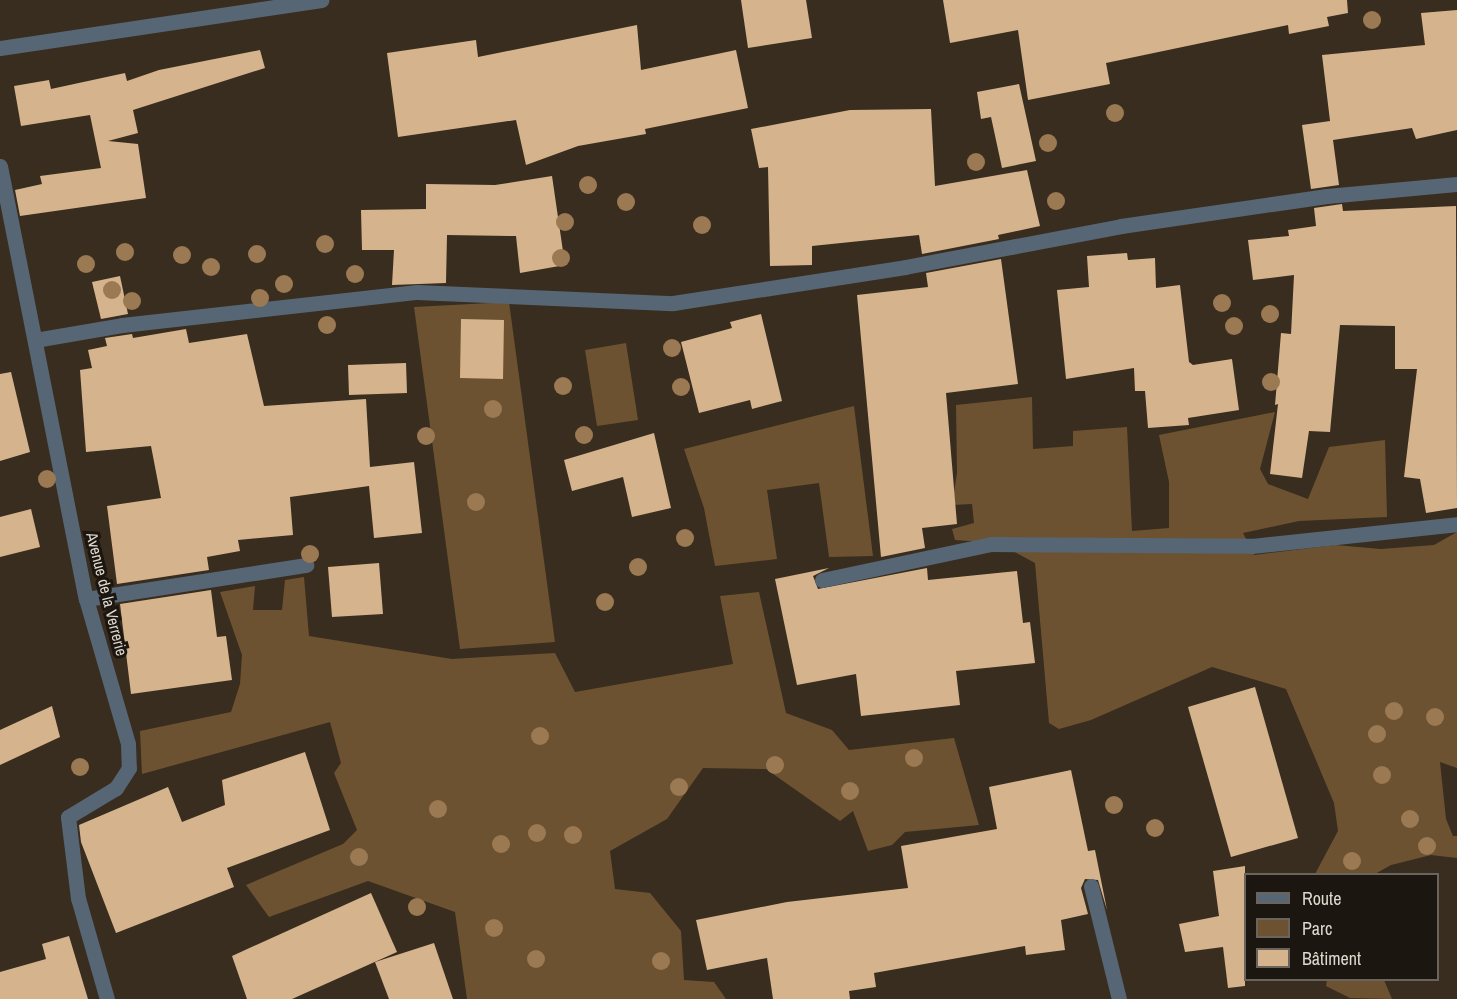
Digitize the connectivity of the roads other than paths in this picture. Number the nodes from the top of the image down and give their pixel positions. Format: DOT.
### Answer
graph roads {
  1 [pos="321,0"];
  2 [pos="0,48"];
  3 [pos="0,166"];
  4 [pos="1457,184"];
  5 [pos="35,340"];
  6 [pos="1457,524"];
  7 [pos="306,565"];
  8 [pos="822,580"];
  9 [pos="86,599"];
  10 [pos="1091,886"];
  11 [pos="107,999"];
  12 [pos="1119,999"];
  1 -- 2 [label="street"];
  3 -- 5 [label="street, Avenue de la Verrerie"];
  4 -- 5 [label="street"];
  5 -- 9 [label="street, Avenue de la Verrerie"];
  6 -- 8 [label="street"];
  7 -- 9 [label="street"];
  9 -- 11 [label="street, Avenue de la Verrerie"];
  10 -- 12 [label="street"];
}
